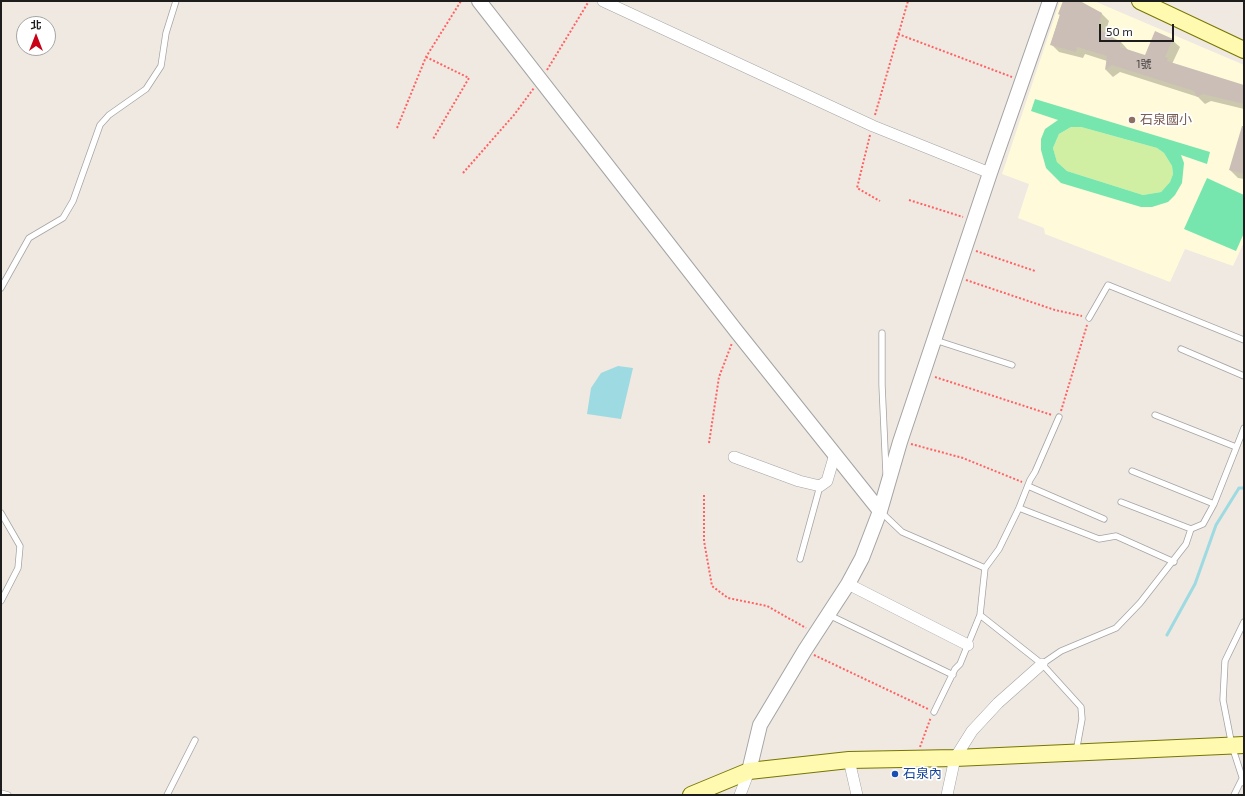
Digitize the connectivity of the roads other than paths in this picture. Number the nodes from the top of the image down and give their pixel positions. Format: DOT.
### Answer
graph roads {
  1 [pos="176,1"];
  2 [pos="480,1"];
  3 [pos="603,1"];
  4 [pos="1050,1"];
  5 [pos="1140,1"];
  6 [pos="1244,50"];
  7 [pos="990,173"];
  8 [pos="1,288"];
  9 [pos="1089,318"];
  10 [pos="882,334"];
  11 [pos="934,340"];
  12 [pos="1244,340"];
  13 [pos="1181,349"];
  14 [pos="1012,365"];
  15 [pos="1244,376"];
  16 [pos="1155,416"];
  17 [pos="1059,418"];
  18 [pos="1244,428"];
  19 [pos="1236,446"];
  20 [pos="835,454"];
  21 [pos="734,457"];
  22 [pos="1132,471"];
  23 [pos="887,485"];
  24 [pos="820,486"];
  25 [pos="1028,486"];
  26 [pos="1121,502"];
  27 [pos="1214,504"];
  28 [pos="1019,508"];
  29 [pos="880,511"];
  30 [pos="1,513"];
  31 [pos="1104,518"];
  32 [pos="1191,529"];
  33 [pos="800,559"];
  34 [pos="1174,562"];
  35 [pos="985,568"];
  36 [pos="848,584"];
  37 [pos="1,601"];
  38 [pos="980,614"];
  39 [pos="829,615"];
  40 [pos="1244,622"];
  41 [pos="968,645"];
  42 [pos="1042,664"];
  43 [pos="953,675"];
  44 [pos="934,712"];
  45 [pos="195,740"];
  46 [pos="1238,746"];
  47 [pos="1076,753"];
  48 [pos="955,758"];
  49 [pos="850,760"];
  50 [pos="749,771"];
  51 [pos="1243,781"];
  52 [pos="1,793"];
  53 [pos="8,795"];
  54 [pos="167,795"];
  55 [pos="691,795"];
  56 [pos="740,795"];
  57 [pos="857,795"];
  58 [pos="947,795"];
  59 [pos="1234,795"];
  1 -- 8 [label="lane"];
  2 -- 20 [label="street"];
  3 -- 7 [label="street"];
  4 -- 7 [label="street"];
  5 -- 6 [label="main road"];
  7 -- 11 [label="street"];
  9 -- 12 [label="lane"];
  10 -- 23 [label="lane"];
  11 -- 14 [label="lane"];
  11 -- 23 [label="street"];
  13 -- 15 [label="lane"];
  16 -- 19 [label="lane"];
  17 -- 25 [label="lane"];
  18 -- 19 [label="lane"];
  19 -- 27 [label="lane"];
  20 -- 24 [label="street"];
  20 -- 29 [label="street"];
  21 -- 24 [label="street"];
  22 -- 27 [label="lane"];
  23 -- 29 [label="street"];
  24 -- 33 [label="lane"];
  25 -- 28 [label="lane"];
  25 -- 31 [label="lane"];
  26 -- 32 [label="lane"];
  27 -- 32 [label="lane"];
  28 -- 34 [label="lane"];
  28 -- 35 [label="lane"];
  29 -- 35 [label="lane"];
  29 -- 36 [label="street"];
  30 -- 37 [label="lane"];
  32 -- 34 [label="lane"];
  34 -- 42 [label="lane"];
  35 -- 38 [label="lane"];
  36 -- 39 [label="street"];
  36 -- 41 [label="street"];
  38 -- 41 [label="lane"];
  38 -- 42 [label="lane"];
  39 -- 43 [label="lane"];
  39 -- 50 [label="street"];
  40 -- 46 [label="lane"];
  41 -- 43 [label="lane"];
  42 -- 47 [label="lane"];
  42 -- 48 [label="street"];
  43 -- 44 [label="lane"];
  45 -- 54 [label="lane"];
  46 -- 47 [label="main road"];
  46 -- 51 [label="lane"];
  47 -- 48 [label="main road"];
  48 -- 49 [label="main road"];
  48 -- 58 [label="street"];
  49 -- 50 [label="main road"];
  49 -- 57 [label="street"];
  50 -- 55 [label="main road"];
  50 -- 56 [label="street"];
  51 -- 59 [label="lane"];
  52 -- 53 [label="lane"];
}
